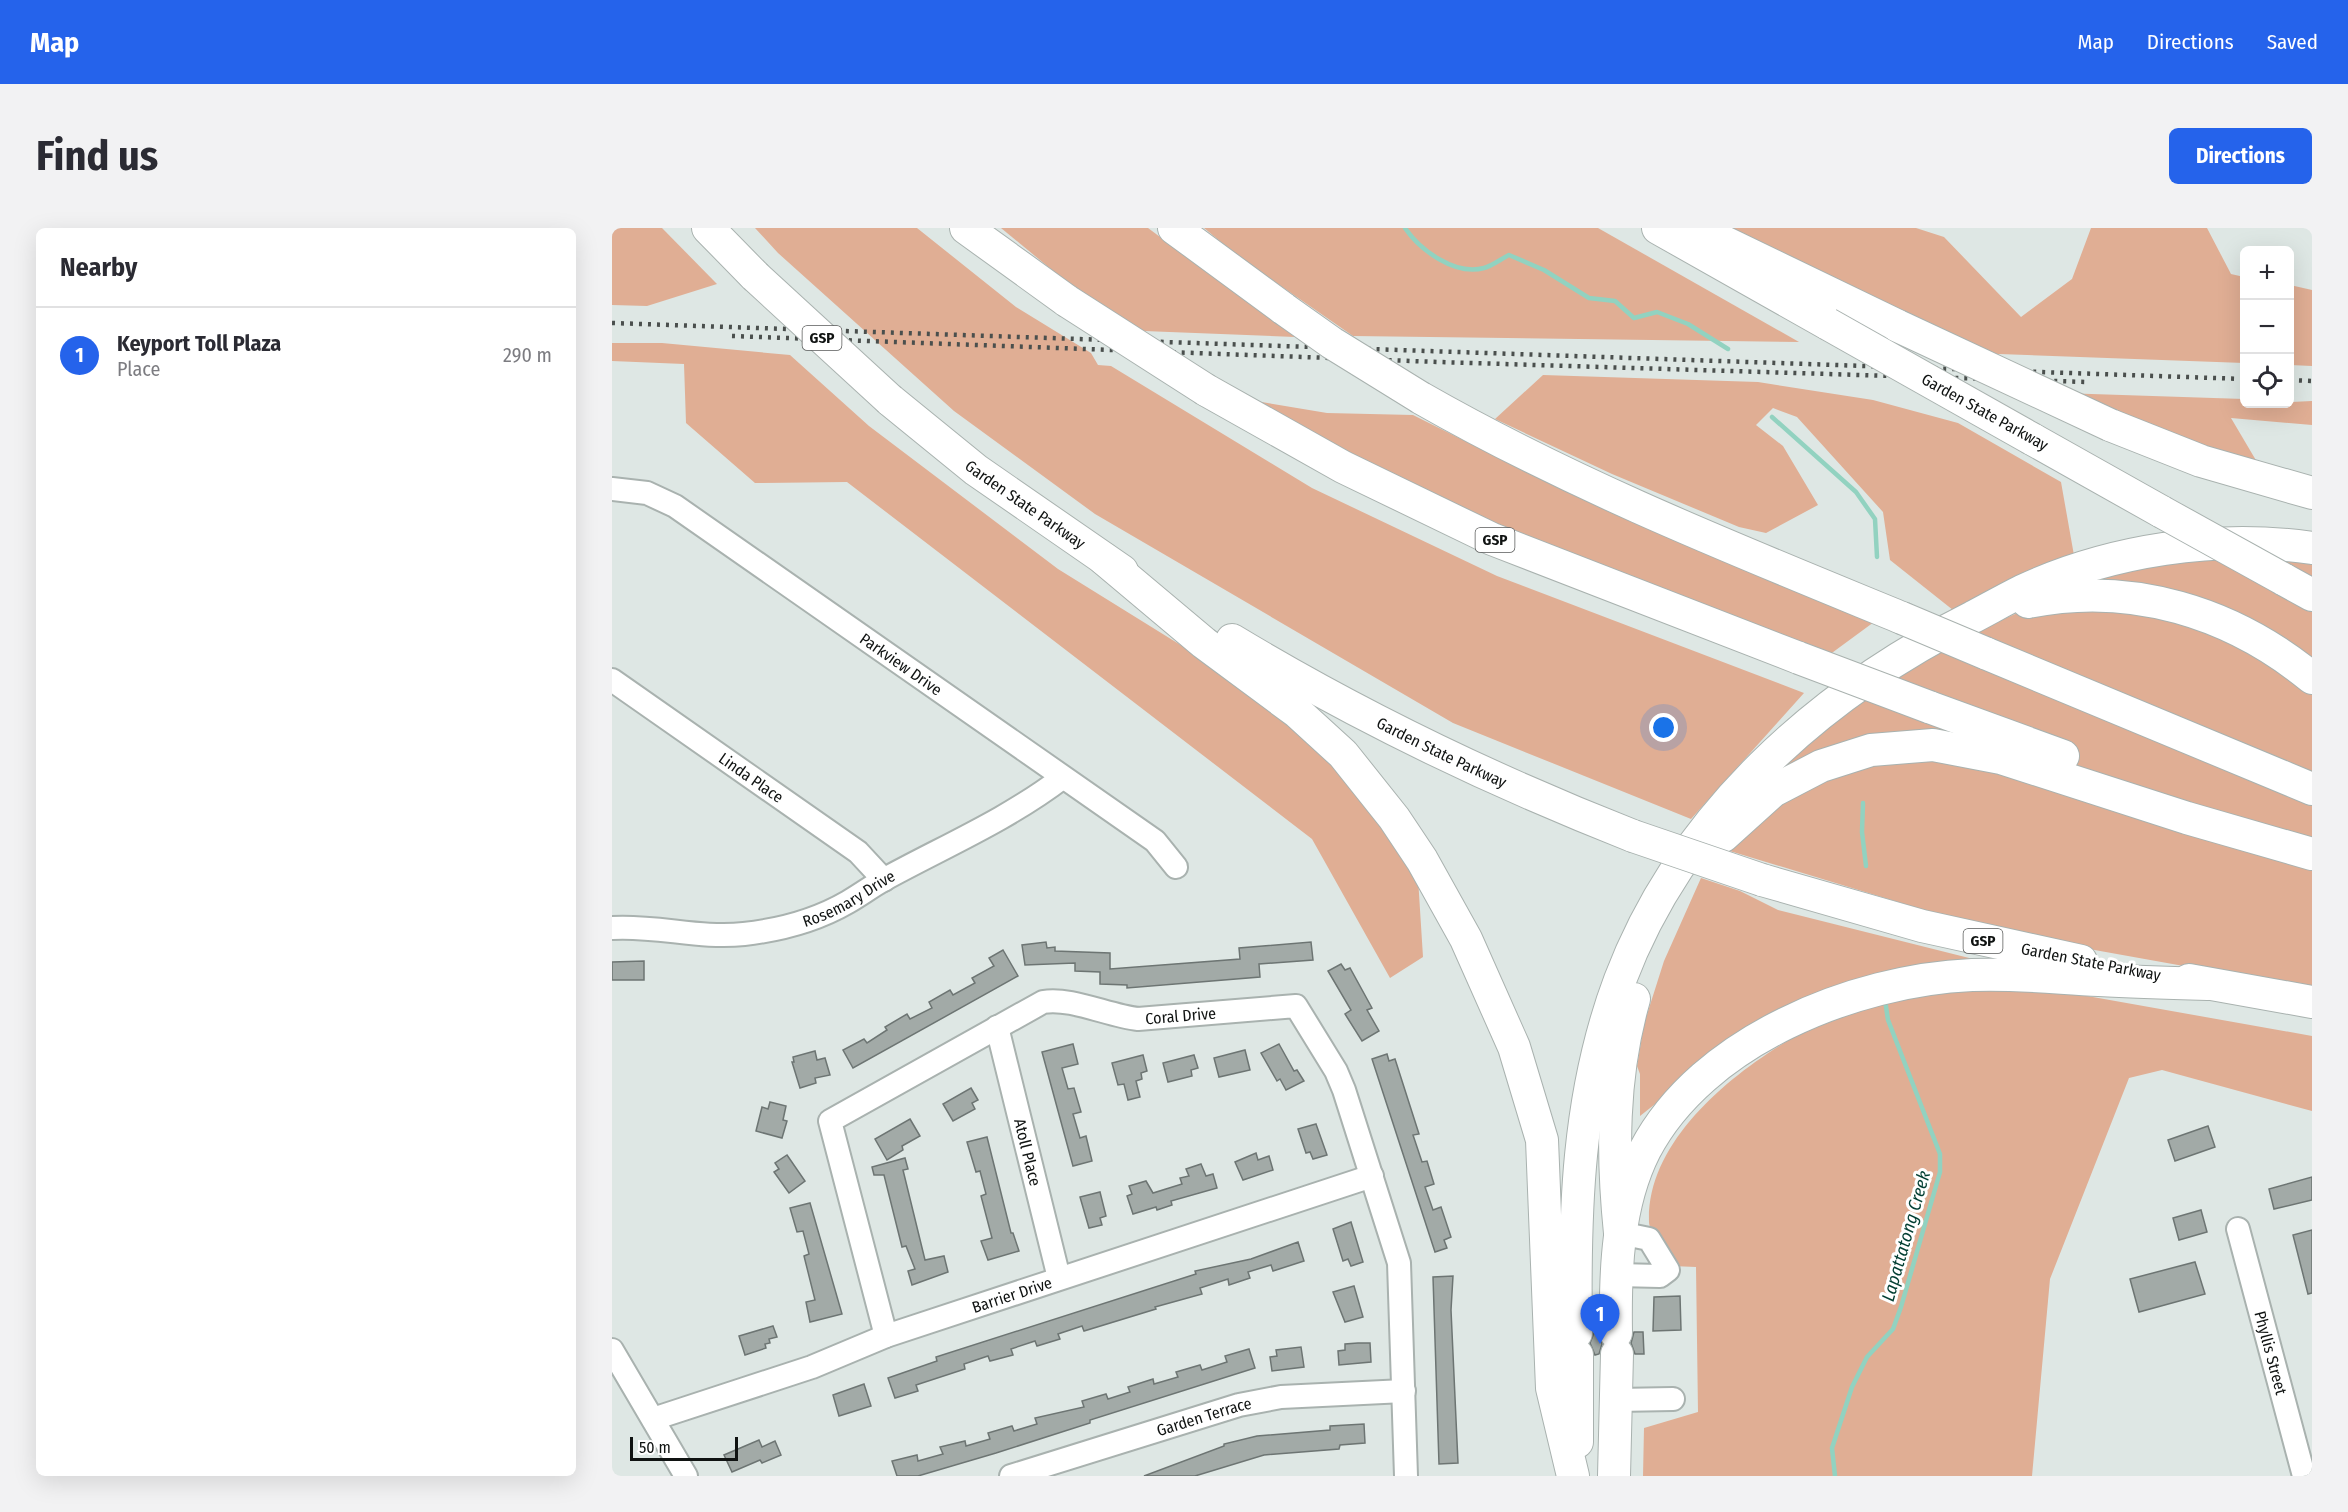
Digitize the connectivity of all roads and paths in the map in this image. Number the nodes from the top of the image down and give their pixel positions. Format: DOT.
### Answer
graph roads {
  1 [pos="708,228"];
  2 [pos="966,228"];
  3 [pos="1174,228"];
  4 [pos="1658,228"];
  5 [pos="1695,228"];
  6 [pos="612,489"];
  7 [pos="2312,493"];
  8 [pos="2312,548"];
  9 [pos="1104,559"];
  10 [pos="2312,595"];
  11 [pos="1981,613"];
  12 [pos="2312,678"];
  13 [pos="612,680"];
  14 [pos="1062,778"];
  15 [pos="2312,789"];
  16 [pos="2312,854"];
  17 [pos="1176,867"];
  18 [pos="884,880"];
  19 [pos="612,928"];
  20 [pos="2208,984"];
  21 [pos="2312,1002"];
  22 [pos="997,1027"];
  23 [pos="1372,1176"];
  24 [pos="2238,1229"];
  25 [pos="1620,1233"];
  26 [pos="1617,1275"];
  27 [pos="1059,1278"];
  28 [pos="886,1336"];
  29 [pos="612,1350"];
  30 [pos="1404,1391"];
  31 [pos="1673,1399"];
  32 [pos="1617,1400"];
  33 [pos="653,1419"];
  34 [pos="686,1476"];
  35 [pos="1011,1476"];
  36 [pos="1406,1476"];
  37 [pos="1575,1476"];
  38 [pos="1614,1476"];
  39 [pos="2304,1476"];
  1 -- 9 [label="highway, Garden State Parkway / GSP, bridge"];
  2 -- 16 [label="highway, GSP, bridge"];
  3 -- 15 [label="highway, bridge"];
  4 -- 10 [label="highway, Garden State Parkway, bridge"];
  5 -- 7 [label="highway, bridge"];
  6 -- 14 [label="street, Parkview Drive"];
  8 -- 11 [label="highway"];
  9 -- 20 [label="highway, Garden State Parkway / GSP, bridge"];
  9 -- 37 [label="highway"];
  11 -- 12 [label="highway"];
  11 -- 37 [label="highway"];
  13 -- 18 [label="street, Linda Place"];
  14 -- 17 [label="street, Parkview Drive"];
  14 -- 18 [label="street, Rosemary Drive"];
  16 -- 25 [label="highway"];
  18 -- 19 [label="street, Rosemary Drive"];
  20 -- 21 [label="highway, Garden State Parkway / GSP"];
  20 -- 25 [label="highway"];
  22 -- 23 [label="street, Coral Drive"];
  22 -- 27 [label="street, Atoll Place"];
  22 -- 28 [label="street, Coral Drive"];
  23 -- 27 [label="street, Barrier Drive"];
  23 -- 30 [label="street, Coral Drive"];
  24 -- 39 [label="street, Phyllis Street"];
  25 -- 26 [label="highway"];
  25 -- 26 [label="street"];
  26 -- 32 [label="highway"];
  27 -- 28 [label="street, Barrier Drive"];
  28 -- 33 [label="street, Barrier Drive"];
  29 -- 33 [label="street"];
  30 -- 35 [label="street, Garden Terrace"];
  30 -- 36 [label="street, Coral Drive"];
  31 -- 32 [label="street"];
  32 -- 38 [label="highway"];
  33 -- 34 [label="street"];
}
